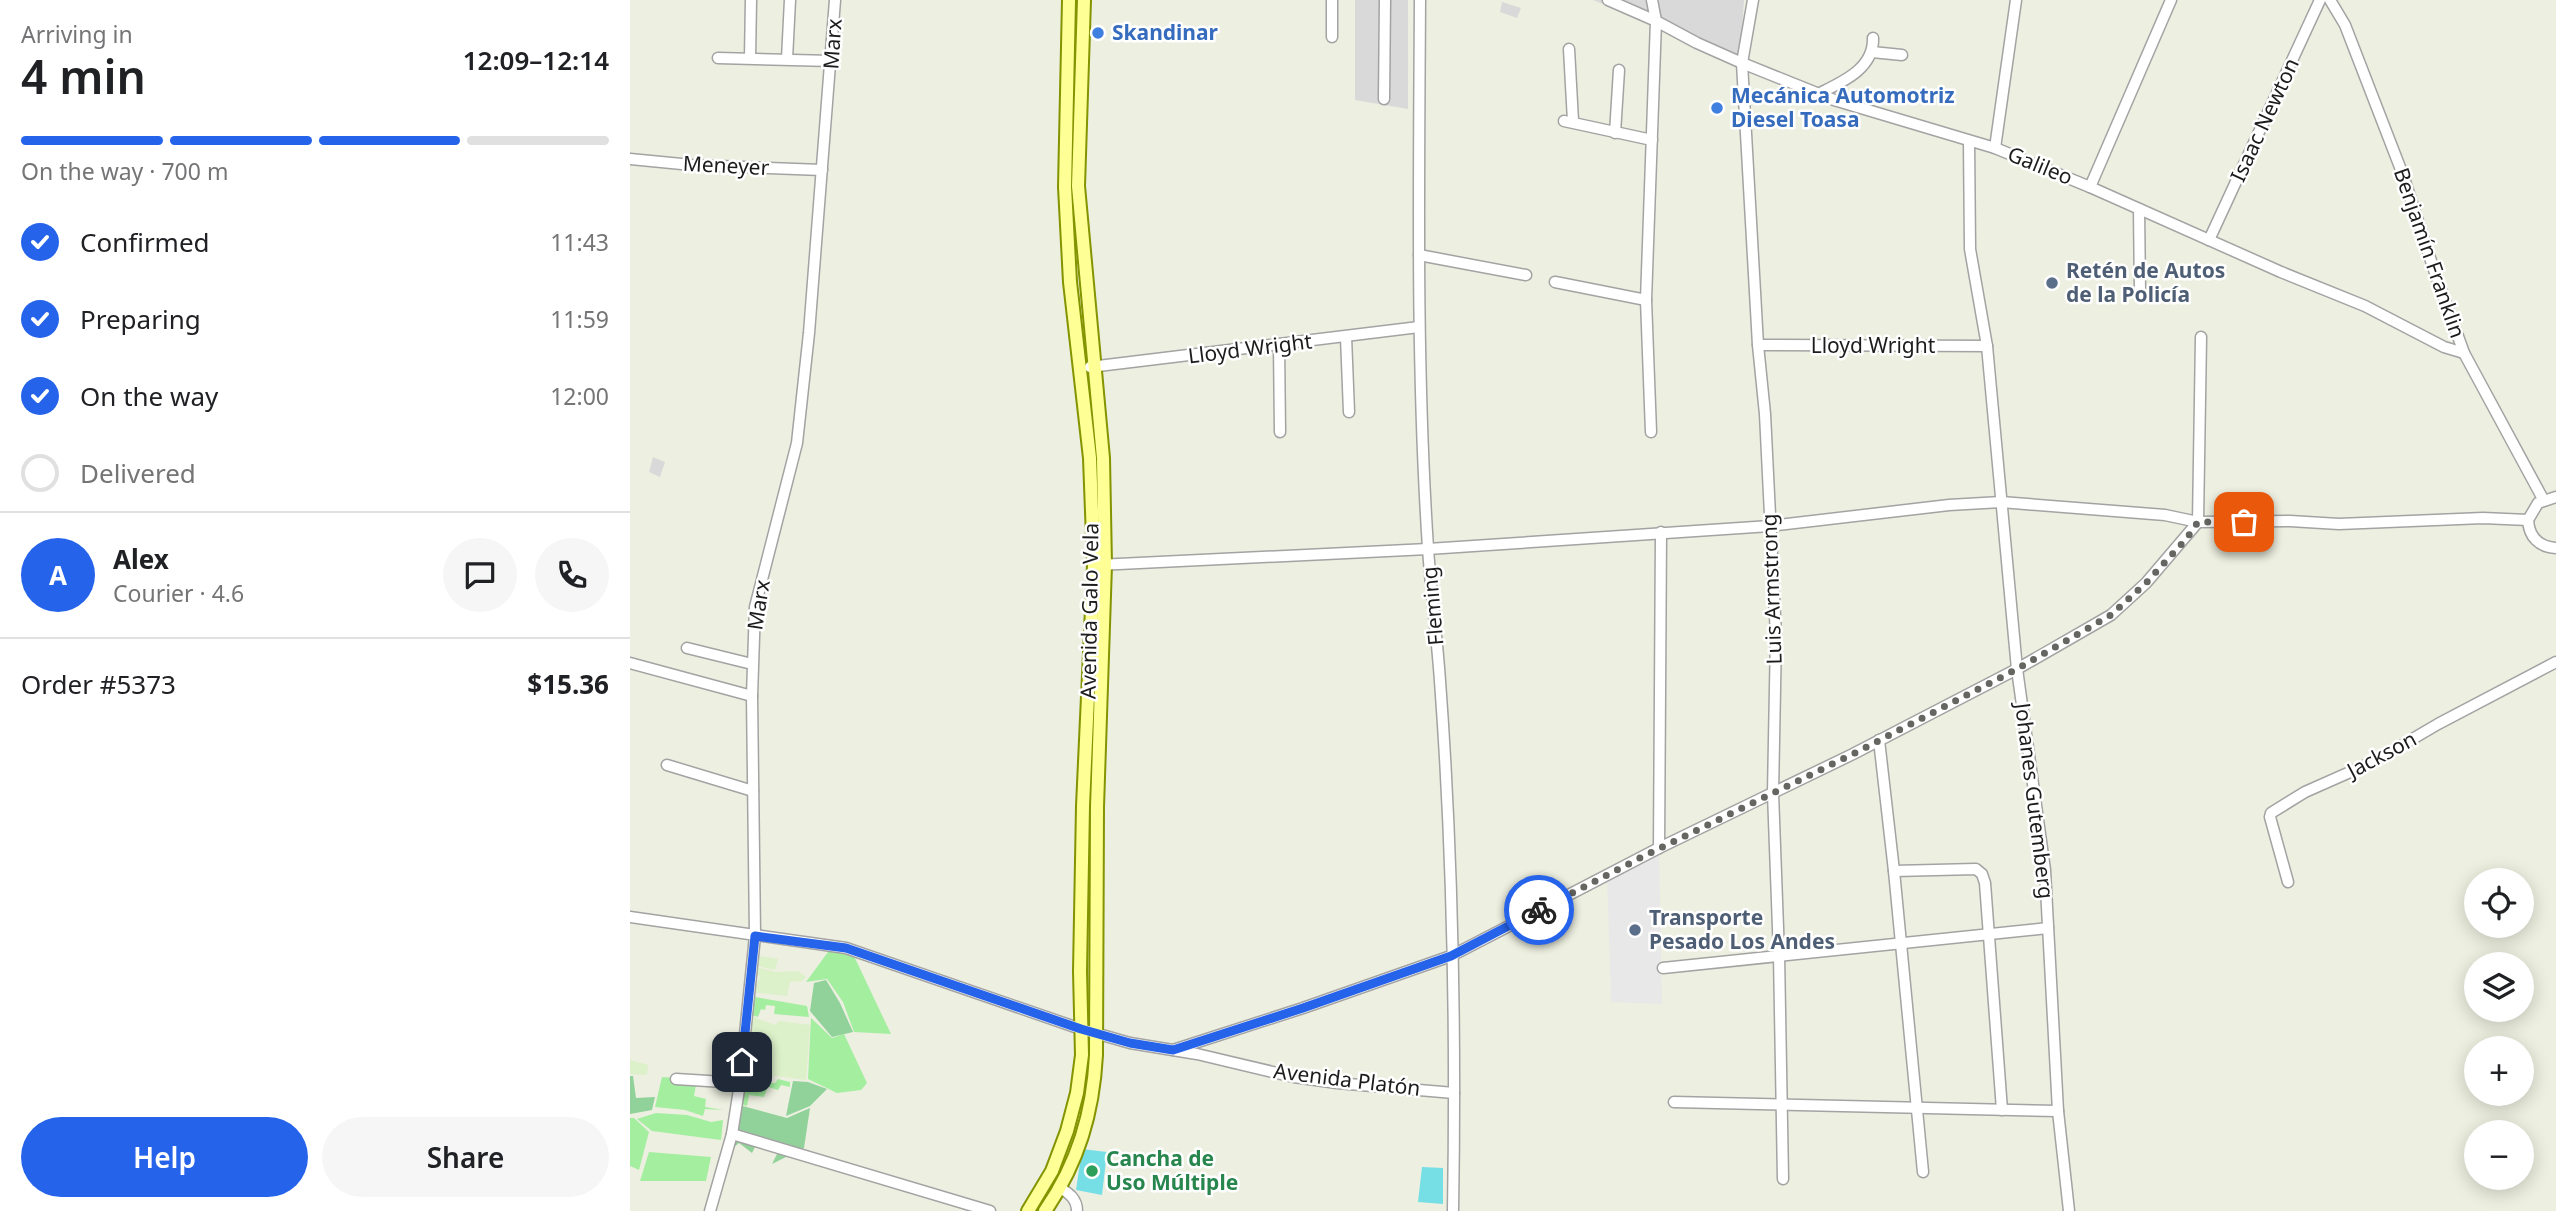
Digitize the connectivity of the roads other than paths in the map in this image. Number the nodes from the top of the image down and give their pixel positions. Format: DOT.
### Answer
graph roads {
  1 [pos="751,0"];
  2 [pos="790,0"];
  3 [pos="835,0"];
  4 [pos="1069,0"];
  5 [pos="1084,0"];
  6 [pos="1332,0"];
  7 [pos="1385,0"];
  8 [pos="1420,0"];
  9 [pos="1608,0"];
  10 [pos="1652,0"];
  11 [pos="1753,0"];
  12 [pos="2016,0"];
  13 [pos="2171,0"];
  14 [pos="2320,0"];
  15 [pos="2330,0"];
  16 [pos="1656,21"];
  17 [pos="1068,36"];
  18 [pos="1083,37"];
  19 [pos="1332,37"];
  20 [pos="1873,38"];
  21 [pos="1569,49"];
  22 [pos="1872,52"];
  23 [pos="1902,54"];
  24 [pos="718,58"];
  25 [pos="750,58"];
  26 [pos="787,59"];
  27 [pos="832,61"];
  28 [pos="1742,64"];
  29 [pos="1619,70"];
  30 [pos="1818,94"];
  31 [pos="1384,99"];
  32 [pos="1615,133"];
  33 [pos="1652,140"];
  34 [pos="1969,141"];
  35 [pos="1996,148"];
  36 [pos="630,159"];
  37 [pos="822,170"];
  38 [pos="1072,187"];
  39 [pos="2090,187"];
  40 [pos="2139,209"];
  41 [pos="2209,240"];
  42 [pos="1419,255"];
  43 [pos="1526,275"];
  44 [pos="1555,282"];
  45 [pos="2140,293"];
  46 [pos="1646,300"];
  47 [pos="1419,327"];
  48 [pos="1346,337"];
  49 [pos="2201,337"];
  50 [pos="1758,345"];
  51 [pos="1279,346"];
  52 [pos="1987,346"];
  53 [pos="2464,353"];
  54 [pos="1094,366"];
  55 [pos="1080,368"];
  56 [pos="1349,412"];
  57 [pos="1280,432"];
  58 [pos="1651,432"];
  59 [pos="2556,497"];
  60 [pos="2543,499"];
  61 [pos="2001,502"];
  62 [pos="2528,520"];
  63 [pos="2198,522"];
  64 [pos="1770,526"];
  65 [pos="1661,532"];
  66 [pos="2556,548"];
  67 [pos="1428,549"];
  68 [pos="1099,565"];
  69 [pos="687,648"];
  70 [pos="2556,662"];
  71 [pos="630,663"];
  72 [pos="752,664"];
  73 [pos="2017,669"];
  74 [pos="752,696"];
  75 [pos="1879,740"];
  76 [pos="667,765"];
  77 [pos="753,791"];
  78 [pos="1773,793"];
  79 [pos="1090,807"];
  80 [pos="1659,848"];
  81 [pos="1894,871"];
  82 [pos="2288,882"];
  83 [pos="630,917"];
  84 [pos="2048,928"];
  85 [pos="1988,933"];
  86 [pos="755,936"];
  87 [pos="1901,943"];
  88 [pos="1451,956"];
  89 [pos="1780,956"];
  90 [pos="1663,968"];
  91 [pos="1081,1029"];
  92 [pos="1095,1034"];
  93 [pos="1173,1050"];
  94 [pos="676,1079"];
  95 [pos="740,1083"];
  96 [pos="1454,1093"];
  97 [pos="1674,1102"];
  98 [pos="1782,1105"];
  99 [pos="1917,1108"];
  100 [pos="2002,1110"];
  101 [pos="2059,1111"];
  102 [pos="732,1134"];
  103 [pos="1923,1172"];
  104 [pos="1783,1179"];
  105 [pos="1060,1188"];
  106 [pos="710,1211"];
  107 [pos="990,1211"];
  108 [pos="1028,1211"];
  109 [pos="1045,1211"];
  110 [pos="1077,1211"];
  111 [pos="1453,1211"];
  112 [pos="2069,1211"];
  1 -- 25 [label="street"];
  2 -- 26 [label="street"];
  3 -- 27 [label="street, Marx"];
  4 -- 17 [label="main road, Avenida Galo Vela"];
  5 -- 18 [label="main road, Avenida Galo Vela"];
  6 -- 19 [label="street"];
  7 -- 31 [label="street"];
  8 -- 42 [label="street, Fleming"];
  9 -- 16 [label="street, Galileo"];
  10 -- 16 [label="street"];
  11 -- 28 [label="street, Luis Armstrong"];
  12 -- 35 [label="street"];
  13 -- 39 [label="street"];
  14 -- 41 [label="street, Isaac Newton"];
  15 -- 53 [label="street, Benjamín Franklin"];
  16 -- 28 [label="street, Galileo"];
  16 -- 33 [label="street"];
  17 -- 18 [label="main road"];
  17 -- 38 [label="main road, Avenida Galo Vela"];
  18 -- 38 [label="main road, Avenida Galo Vela"];
  20 -- 22 [label="street"];
  21 -- 32 [label="street"];
  22 -- 23 [label="street"];
  22 -- 30 [label="street"];
  24 -- 25 [label="street"];
  25 -- 26 [label="street"];
  26 -- 27 [label="street"];
  27 -- 37 [label="street, Marx"];
  28 -- 30 [label="street, Galileo"];
  28 -- 50 [label="street, Luis Armstrong"];
  29 -- 32 [label="street"];
  30 -- 34 [label="street, Galileo"];
  32 -- 33 [label="street"];
  33 -- 46 [label="street"];
  34 -- 35 [label="street, Galileo"];
  34 -- 52 [label="street, Johanes Gutemberg"];
  35 -- 39 [label="street, Galileo"];
  36 -- 37 [label="street, Meneyer"];
  37 -- 72 [label="street, Marx"];
  38 -- 54 [label="main road, Avenida Galo Vela"];
  38 -- 55 [label="main road, Avenida Galo Vela"];
  39 -- 40 [label="street, Galileo"];
  40 -- 41 [label="street, Galileo"];
  40 -- 45 [label="street"];
  41 -- 53 [label="street, Galileo"];
  42 -- 43 [label="street"];
  42 -- 47 [label="street, Fleming"];
  44 -- 46 [label="street"];
  46 -- 58 [label="street"];
  47 -- 48 [label="street, Lloyd Wright"];
  47 -- 67 [label="street, Fleming"];
  48 -- 51 [label="street, Lloyd Wright"];
  48 -- 56 [label="street"];
  49 -- 63 [label="street"];
  50 -- 52 [label="street, Lloyd Wright"];
  50 -- 64 [label="street, Luis Armstrong"];
  51 -- 54 [label="street, Lloyd Wright"];
  51 -- 57 [label="street"];
  52 -- 61 [label="street, Johanes Gutemberg"];
  53 -- 60 [label="street, Benjamín Franklin"];
  54 -- 55 [label="street, Lloyd Wright"];
  54 -- 68 [label="main road, Avenida Galo Vela"];
  55 -- 68 [label="main road, Avenida Galo Vela"];
  59 -- 60 [label="street"];
  60 -- 62 [label="street"];
  61 -- 63 [label="street"];
  61 -- 64 [label="street"];
  61 -- 73 [label="street, Johanes Gutemberg"];
  62 -- 63 [label="street"];
  62 -- 66 [label="street"];
  63 -- 73 [label="street"];
  64 -- 65 [label="street"];
  64 -- 78 [label="street, Luis Armstrong"];
  65 -- 67 [label="street"];
  65 -- 80 [label="street"];
  67 -- 68 [label="street"];
  67 -- 88 [label="street, Fleming"];
  68 -- 79 [label="main road, Avenida Galo Vela"];
  69 -- 72 [label="street"];
  70 -- 82 [label="street, Jackson"];
  71 -- 74 [label="street"];
  72 -- 74 [label="street, Marx"];
  73 -- 75 [label="street"];
  73 -- 84 [label="street, Johanes Gutemberg"];
  74 -- 77 [label="street, Marx"];
  75 -- 78 [label="street"];
  75 -- 81 [label="street"];
  76 -- 77 [label="street"];
  77 -- 86 [label="street, Marx"];
  78 -- 80 [label="street"];
  78 -- 89 [label="street, Luis Armstrong"];
  79 -- 91 [label="main road, Avenida Galo Vela"];
  79 -- 92 [label="main road, Avenida Galo Vela"];
  80 -- 88 [label="street"];
  81 -- 85 [label="street"];
  81 -- 87 [label="street"];
  83 -- 86 [label="street, Avenida Platón"];
  84 -- 85 [label="street"];
  84 -- 101 [label="street, Johanes Gutemberg"];
  85 -- 87 [label="street"];
  85 -- 100 [label="street"];
  86 -- 91 [label="street, Avenida Platón"];
  86 -- 95 [label="street, Marx"];
  87 -- 89 [label="street"];
  87 -- 99 [label="street"];
  88 -- 93 [label="street"];
  88 -- 96 [label="street, Fleming"];
  89 -- 90 [label="street"];
  89 -- 98 [label="street, Luis Armstrong"];
  91 -- 92 [label="street, Avenida Platón"];
  91 -- 108 [label="main road, Avenida Galo Vela"];
  92 -- 93 [label="street, Avenida Platón"];
  92 -- 105 [label="main road, Avenida Galo Vela"];
  93 -- 96 [label="street, Avenida Platón"];
  94 -- 95 [label="street"];
  95 -- 102 [label="street, Marx"];
  96 -- 111 [label="street, Fleming"];
  97 -- 98 [label="street"];
  98 -- 99 [label="street"];
  98 -- 104 [label="street, Luis Armstrong"];
  99 -- 100 [label="street"];
  99 -- 103 [label="street"];
  100 -- 101 [label="street"];
  101 -- 112 [label="street, Johanes Gutemberg"];
  102 -- 106 [label="street, Marx"];
  102 -- 107 [label="street"];
  105 -- 109 [label="main road, Avenida Galo Vela"];
  105 -- 110 [label="street"];
}
